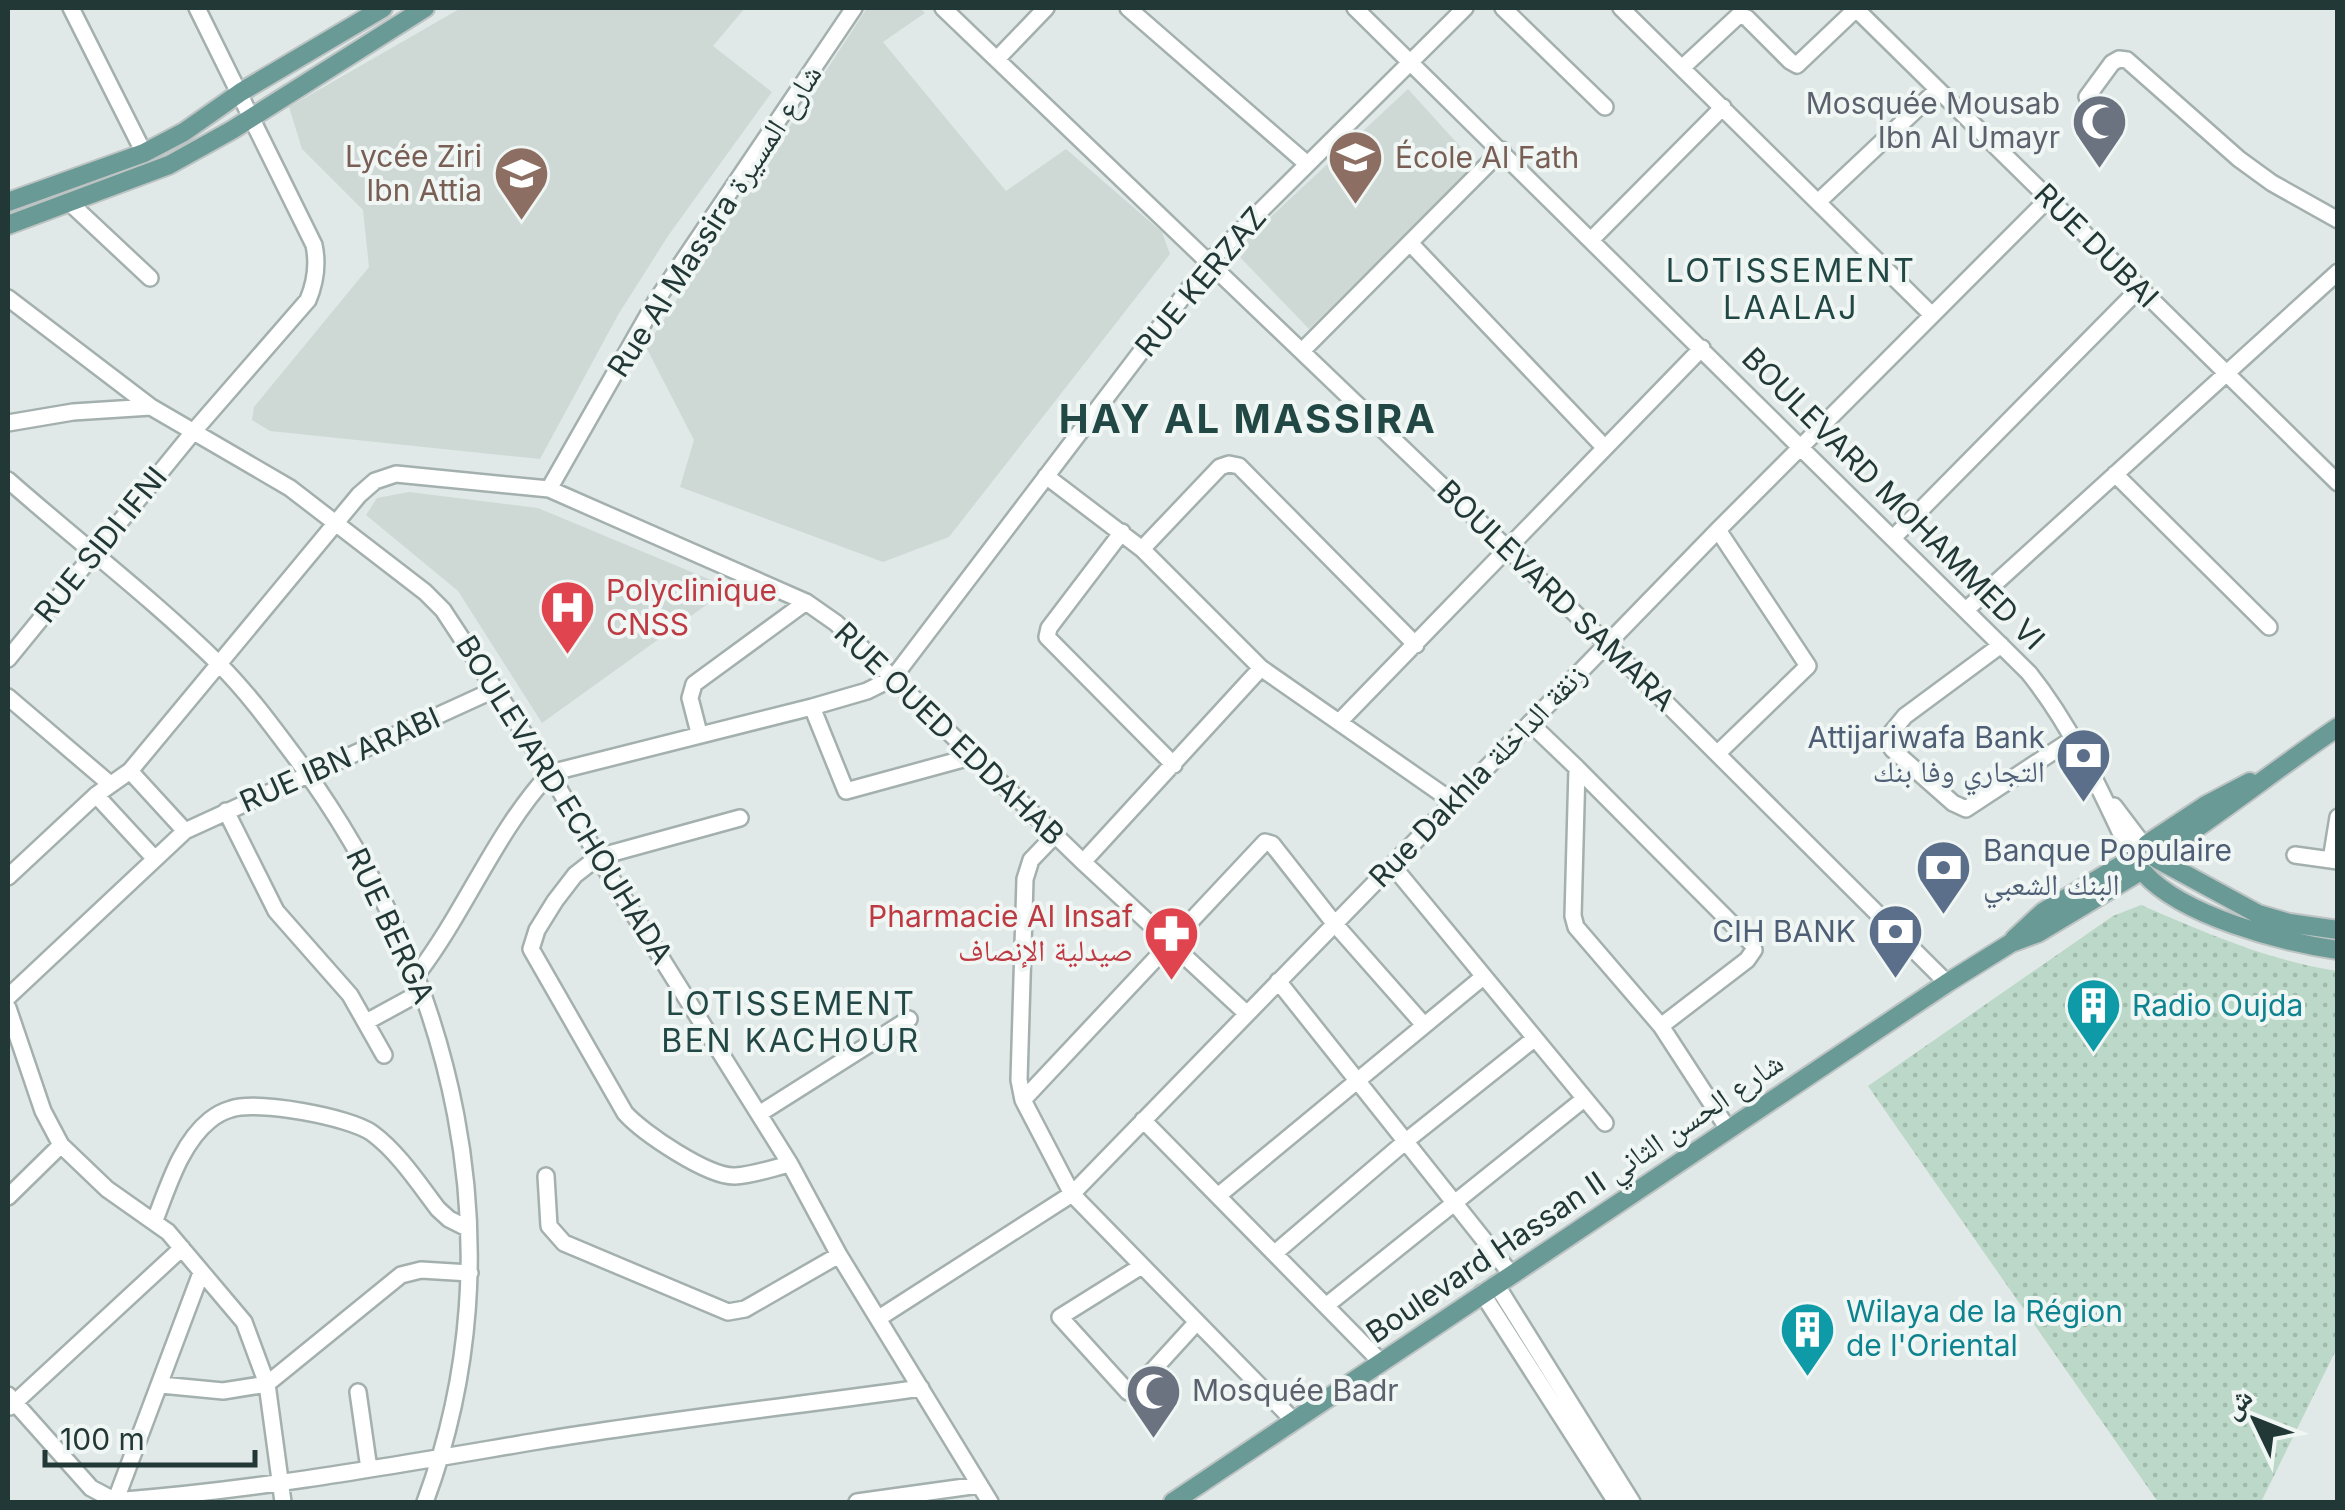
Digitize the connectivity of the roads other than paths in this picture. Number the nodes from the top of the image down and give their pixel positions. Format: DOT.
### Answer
graph roads {
  1 [pos="70,8"];
  2 [pos="197,8"];
  3 [pos="383,8"];
  4 [pos="425,8"];
  5 [pos="854,8"];
  6 [pos="943,8"];
  7 [pos="1046,8"];
  8 [pos="1128,8"];
  9 [pos="1355,8"];
  10 [pos="1465,8"];
  11 [pos="1503,8"];
  12 [pos="1621,8"];
  13 [pos="1856,8"];
  14 [pos="998,58"];
  15 [pos="1411,60"];
  16 [pos="1683,67"];
  17 [pos="1937,90"];
  18 [pos="241,92"];
  19 [pos="2087,97"];
  20 [pos="1606,107"];
  21 [pos="1723,108"];
  22 [pos="253,116"];
  23 [pos="1502,150"];
  24 [pos="144,153"];
  25 [pos="1306,163"];
  26 [pos="2048,198"];
  27 [pos="8,202"];
  28 [pos="1818,202"];
  29 [pos="71,204"];
  30 [pos="2338,220"];
  31 [pos="8,224"];
  32 [pos="1592,239"];
  33 [pos="1411,244"];
  34 [pos="1210,261"];
  35 [pos="2338,272"];
  36 [pos="150,278"];
  37 [pos="2140,288"];
  38 [pos="8,298"];
  39 [pos="1931,314"];
  40 [pos="1702,348"];
  41 [pos="1302,351"];
  42 [pos="2224,372"];
  43 [pos="151,406"];
  44 [pos="8,423"];
  45 [pos="194,431"];
  46 [pos="1604,448"];
  47 [pos="1800,448"];
  48 [pos="2114,474"];
  49 [pos="1046,476"];
  50 [pos="8,480"];
  51 [pos="2338,483"];
  52 [pos="549,489"];
  53 [pos="336,522"];
  54 [pos="1718,530"];
  55 [pos="1122,532"];
  56 [pos="1893,538"];
  57 [pos="1142,548"];
  58 [pos="1507,549"];
  59 [pos="93,555"];
  60 [pos="806,602"];
  61 [pos="1967,610"];
  62 [pos="2269,627"];
  63 [pos="1606,644"];
  64 [pos="1416,645"];
  65 [pos="2002,645"];
  66 [pos="8,660"];
  67 [pos="220,665"];
  68 [pos="1261,668"];
  69 [pos="893,678"];
  70 [pos="496,689"];
  71 [pos="8,696"];
  72 [pos="812,707"];
  73 [pos="1340,720"];
  74 [pos="1530,723"];
  75 [pos="2338,727"];
  76 [pos="699,733"];
  77 [pos="2074,738"];
  78 [pos="1718,753"];
  79 [pos="974,756"];
  80 [pos="1174,765"];
  81 [pos="1577,768"];
  82 [pos="130,771"];
  83 [pos="550,772"];
  84 [pos="310,776"];
  85 [pos="110,784"];
  86 [pos="96,795"];
  87 [pos="1452,802"];
  88 [pos="226,811"];
  89 [pos="2338,817"];
  90 [pos="740,818"];
  91 [pos="184,831"];
  92 [pos="1055,835"];
  93 [pos="2295,855"];
  94 [pos="598,857"];
  95 [pos="2143,857"];
  96 [pos="155,860"];
  97 [pos="2334,861"];
  98 [pos="1083,862"];
  99 [pos="1392,864"];
  100 [pos="8,876"];
  101 [pos="1334,923"];
  102 [pos="2338,930"];
  103 [pos="1169,943"];
  104 [pos="2338,950"];
  105 [pos="418,974"];
  106 [pos="1483,977"];
  107 [pos="1278,981"];
  108 [pos="1947,983"];
  109 [pos="424,992"];
  110 [pos="8,997"];
  111 [pos="8,1008"];
  112 [pos="1246,1013"];
  113 [pos="909,1019"];
  114 [pos="368,1021"];
  115 [pos="1424,1026"];
  116 [pos="1660,1026"];
  117 [pos="1534,1039"];
  118 [pos="384,1055"];
  119 [pos="1358,1081"];
  120 [pos="1022,1100"];
  121 [pos="1584,1100"];
  122 [pos="759,1114"];
  123 [pos="1143,1120"];
  124 [pos="1605,1123"];
  125 [pos="1728,1129"];
  126 [pos="1406,1141"];
  127 [pos="61,1145"];
  128 [pos="790,1164"];
  129 [pos="546,1176"];
  130 [pos="1072,1194"];
  131 [pos="1219,1196"];
  132 [pos="8,1198"];
  133 [pos="1455,1204"];
  134 [pos="155,1220"];
  135 [pos="467,1228"];
  136 [pos="182,1248"];
  137 [pos="1275,1254"];
  138 [pos="839,1255"];
  139 [pos="1140,1267"];
  140 [pos="470,1272"];
  141 [pos="201,1273"];
  142 [pos="1496,1284"];
  143 [pos="1327,1305"];
  144 [pos="880,1318"];
  145 [pos="1196,1324"];
  146 [pos="1380,1361"];
  147 [pos="267,1384"];
  148 [pos="161,1385"];
  149 [pos="922,1388"];
  150 [pos="358,1392"];
  151 [pos="10,1402"];
  152 [pos="1292,1419"];
  153 [pos="441,1459"];
  154 [pos="368,1469"];
  155 [pos="280,1482"];
  156 [pos="979,1485"];
  157 [pos="116,1501"];
  158 [pos="282,1502"];
  159 [pos="425,1502"];
  160 [pos="858,1502"];
  161 [pos="990,1502"];
  162 [pos="1173,1502"];
  163 [pos="1616,1502"];
  164 [pos="1632,1502"];
  1 -- 24 [label="street"];
  2 -- 18 [label="street, RUE SIDI IFNI"];
  3 -- 18 [label="main road"];
  4 -- 22 [label="main road"];
  5 -- 52 [label="street, Rue Al Massira شارع المسيرة"];
  6 -- 14 [label="street, BOULEVARD SAMARA"];
  7 -- 14 [label="street"];
  8 -- 25 [label="street"];
  9 -- 15 [label="street, BOULEVARD MOHAMMED VI"];
  10 -- 15 [label="street, RUE KERZAZ"];
  11 -- 20 [label="street"];
  12 -- 16 [label="street"];
  13 -- 16 [label="street"];
  13 -- 17 [label="street, RUE DUBAI"];
  14 -- 34 [label="street, BOULEVARD SAMARA"];
  15 -- 23 [label="street, BOULEVARD MOHAMMED VI"];
  15 -- 25 [label="street, RUE KERZAZ"];
  16 -- 21 [label="street"];
  17 -- 26 [label="street, RUE DUBAI"];
  17 -- 28 [label="street"];
  18 -- 22 [label="street, RUE SIDI IFNI"];
  18 -- 24 [label="main road"];
  19 -- 30 [label="street"];
  21 -- 28 [label="street"];
  21 -- 32 [label="street"];
  22 -- 29 [label="main road"];
  22 -- 45 [label="street, RUE SIDI IFNI"];
  23 -- 32 [label="street, BOULEVARD MOHAMMED VI"];
  23 -- 33 [label="street"];
  24 -- 27 [label="main road"];
  25 -- 34 [label="street, RUE KERZAZ"];
  26 -- 37 [label="street, RUE DUBAI"];
  26 -- 39 [label="street, Rue Dakhla زنقة الداخلة"];
  28 -- 39 [label="street"];
  29 -- 31 [label="main road"];
  29 -- 36 [label="street"];
  32 -- 40 [label="street, BOULEVARD MOHAMMED VI"];
  33 -- 41 [label="street"];
  33 -- 46 [label="street"];
  34 -- 41 [label="street, BOULEVARD SAMARA"];
  34 -- 49 [label="street, RUE KERZAZ"];
  35 -- 42 [label="street"];
  37 -- 42 [label="street, RUE DUBAI"];
  37 -- 56 [label="street"];
  38 -- 43 [label="street, BOULEVARD ECHOUHADA"];
  39 -- 47 [label="street, Rue Dakhla زنقة الداخلة"];
  40 -- 46 [label="street"];
  40 -- 47 [label="street, BOULEVARD MOHAMMED VI"];
  41 -- 58 [label="street, BOULEVARD SAMARA"];
  42 -- 48 [label="street"];
  42 -- 51 [label="street, RUE DUBAI"];
  43 -- 44 [label="street"];
  43 -- 45 [label="street, BOULEVARD ECHOUHADA"];
  45 -- 53 [label="street, BOULEVARD ECHOUHADA"];
  45 -- 59 [label="street, RUE SIDI IFNI"];
  46 -- 58 [label="street"];
  47 -- 54 [label="street, Rue Dakhla زنقة الداخلة"];
  47 -- 56 [label="street, BOULEVARD MOHAMMED VI"];
  48 -- 61 [label="street"];
  48 -- 62 [label="street"];
  49 -- 55 [label="street"];
  49 -- 69 [label="street, RUE KERZAZ"];
  50 -- 59 [label="street, RUE BERGA"];
  52 -- 53 [label="street, RUE OUED EDDAHAB"];
  52 -- 60 [label="street, RUE OUED EDDAHAB"];
  53 -- 67 [label="street, RUE OUED EDDAHAB"];
  53 -- 70 [label="street, BOULEVARD ECHOUHADA"];
  54 -- 63 [label="street, Rue Dakhla زنقة الداخلة"];
  54 -- 78 [label="street"];
  55 -- 57 [label="street"];
  55 -- 80 [label="street"];
  56 -- 61 [label="street, BOULEVARD MOHAMMED VI"];
  57 -- 64 [label="street"];
  57 -- 68 [label="street"];
  58 -- 63 [label="street, BOULEVARD SAMARA"];
  58 -- 64 [label="street"];
  59 -- 66 [label="street, RUE SIDI IFNI"];
  59 -- 67 [label="street, RUE BERGA"];
  60 -- 69 [label="street, RUE OUED EDDAHAB"];
  60 -- 76 [label="street"];
  61 -- 65 [label="street, BOULEVARD MOHAMMED VI"];
  63 -- 74 [label="street, Rue Dakhla زنقة الداخلة"];
  63 -- 78 [label="street, BOULEVARD SAMARA"];
  64 -- 73 [label="street"];
  65 -- 77 [label="street, BOULEVARD MOHAMMED VI"];
  65 -- 77 [label="street"];
  67 -- 82 [label="street, RUE OUED EDDAHAB"];
  67 -- 84 [label="street, RUE BERGA"];
  68 -- 73 [label="street"];
  68 -- 80 [label="street"];
  69 -- 72 [label="street"];
  69 -- 79 [label="street, RUE OUED EDDAHAB"];
  70 -- 83 [label="street, BOULEVARD ECHOUHADA"];
  70 -- 84 [label="street, RUE IBN ARABI"];
  71 -- 85 [label="street"];
  72 -- 76 [label="street"];
  72 -- 79 [label="street"];
  73 -- 87 [label="street"];
  74 -- 81 [label="street"];
  74 -- 87 [label="street, Rue Dakhla زنقة الداخلة"];
  75 -- 95 [label="main road, Boulevard Hassan II شارع الحسن الثاني"];
  76 -- 83 [label="street"];
  77 -- 95 [label="street, BOULEVARD MOHAMMED VI"];
  78 -- 108 [label="street, BOULEVARD SAMARA"];
  79 -- 92 [label="street, RUE OUED EDDAHAB"];
  80 -- 98 [label="street"];
  81 -- 116 [label="street"];
  81 -- 116 [label="street"];
  82 -- 85 [label="street, RUE OUED EDDAHAB"];
  82 -- 91 [label="street"];
  83 -- 94 [label="street, BOULEVARD ECHOUHADA"];
  83 -- 105 [label="street"];
  84 -- 88 [label="street, RUE IBN ARABI"];
  84 -- 105 [label="street, RUE BERGA"];
  85 -- 86 [label="street, RUE OUED EDDAHAB"];
  86 -- 96 [label="street"];
  86 -- 100 [label="street, RUE OUED EDDAHAB"];
  87 -- 99 [label="street, Rue Dakhla زنقة الداخلة"];
  88 -- 91 [label="street, RUE IBN ARABI"];
  88 -- 114 [label="street"];
  89 -- 97 [label="street"];
  90 -- 94 [label="street"];
  91 -- 96 [label="street, RUE IBN ARABI"];
  92 -- 98 [label="street, RUE OUED EDDAHAB"];
  92 -- 120 [label="street"];
  93 -- 97 [label="street"];
  94 -- 122 [label="street, BOULEVARD ECHOUHADA"];
  94 -- 128 [label="street"];
  95 -- 102 [label="main road, BOULEVARD MOHAMMED VI"];
  95 -- 104 [label="main road, BOULEVARD MOHAMMED VI"];
  95 -- 108 [label="main road, Boulevard Hassan II شارع الحسن الثاني"];
  96 -- 110 [label="street, RUE IBN ARABI"];
  98 -- 103 [label="street, RUE OUED EDDAHAB"];
  99 -- 101 [label="street, Rue Dakhla زنقة الداخلة"];
  99 -- 106 [label="street"];
  101 -- 103 [label="street"];
  101 -- 107 [label="street, Rue Dakhla زنقة الداخلة"];
  101 -- 115 [label="street"];
  103 -- 112 [label="street, RUE OUED EDDAHAB"];
  103 -- 120 [label="street"];
  105 -- 109 [label="street, RUE BERGA"];
  106 -- 115 [label="street"];
  106 -- 117 [label="street"];
  107 -- 112 [label="street, Rue Dakhla زنقة الداخلة"];
  107 -- 119 [label="street"];
  108 -- 125 [label="main road, Boulevard Hassan II شارع الحسن الثاني"];
  109 -- 114 [label="street"];
  109 -- 135 [label="street, RUE BERGA"];
  111 -- 127 [label="street"];
  112 -- 123 [label="street, Rue Dakhla زنقة الداخلة"];
  113 -- 122 [label="street"];
  114 -- 118 [label="street"];
  115 -- 119 [label="street"];
  116 -- 125 [label="street"];
  117 -- 121 [label="street"];
  117 -- 126 [label="street"];
  119 -- 126 [label="street"];
  119 -- 131 [label="street"];
  120 -- 130 [label="street"];
  121 -- 124 [label="street"];
  121 -- 133 [label="street"];
  122 -- 128 [label="street, BOULEVARD ECHOUHADA"];
  123 -- 130 [label="street, Rue Dakhla زنقة الداخلة"];
  123 -- 131 [label="street"];
  125 -- 142 [label="main road, Boulevard Hassan II شارع الحسن الثاني"];
  126 -- 133 [label="street"];
  126 -- 137 [label="street"];
  127 -- 132 [label="street"];
  127 -- 134 [label="street"];
  128 -- 138 [label="street, BOULEVARD ECHOUHADA"];
  129 -- 138 [label="street"];
  130 -- 139 [label="street"];
  130 -- 144 [label="street, Rue Dakhla زنقة الداخلة"];
  131 -- 137 [label="street"];
  133 -- 142 [label="street"];
  133 -- 143 [label="street"];
  134 -- 135 [label="street"];
  134 -- 136 [label="street"];
  135 -- 140 [label="street, RUE BERGA"];
  136 -- 141 [label="street"];
  136 -- 151 [label="street"];
  137 -- 143 [label="street"];
  138 -- 144 [label="street, BOULEVARD ECHOUHADA"];
  139 -- 145 [label="street"];
  139 -- 145 [label="street"];
  140 -- 147 [label="street"];
  140 -- 153 [label="street, RUE BERGA"];
  141 -- 147 [label="street"];
  141 -- 148 [label="street"];
  142 -- 146 [label="main road, Boulevard Hassan II شارع الحسن الثاني"];
  142 -- 163 [label="street"];
  142 -- 164 [label="street"];
  143 -- 146 [label="street"];
  144 -- 149 [label="street, BOULEVARD ECHOUHADA"];
  145 -- 152 [label="street"];
  146 -- 152 [label="main road, Boulevard Hassan II شارع الحسن الثاني"];
  147 -- 148 [label="street"];
  147 -- 155 [label="street"];
  148 -- 157 [label="street"];
  149 -- 153 [label="street"];
  149 -- 156 [label="street, BOULEVARD ECHOUHADA"];
  150 -- 154 [label="street"];
  151 -- 157 [label="street"];
  152 -- 162 [label="main road, Boulevard Hassan II شارع الحسن الثاني"];
  153 -- 154 [label="street"];
  153 -- 159 [label="street, RUE BERGA"];
  154 -- 155 [label="street"];
  155 -- 157 [label="street"];
  155 -- 158 [label="street"];
  156 -- 160 [label="street"];
  156 -- 161 [label="street, BOULEVARD ECHOUHADA"];
}
